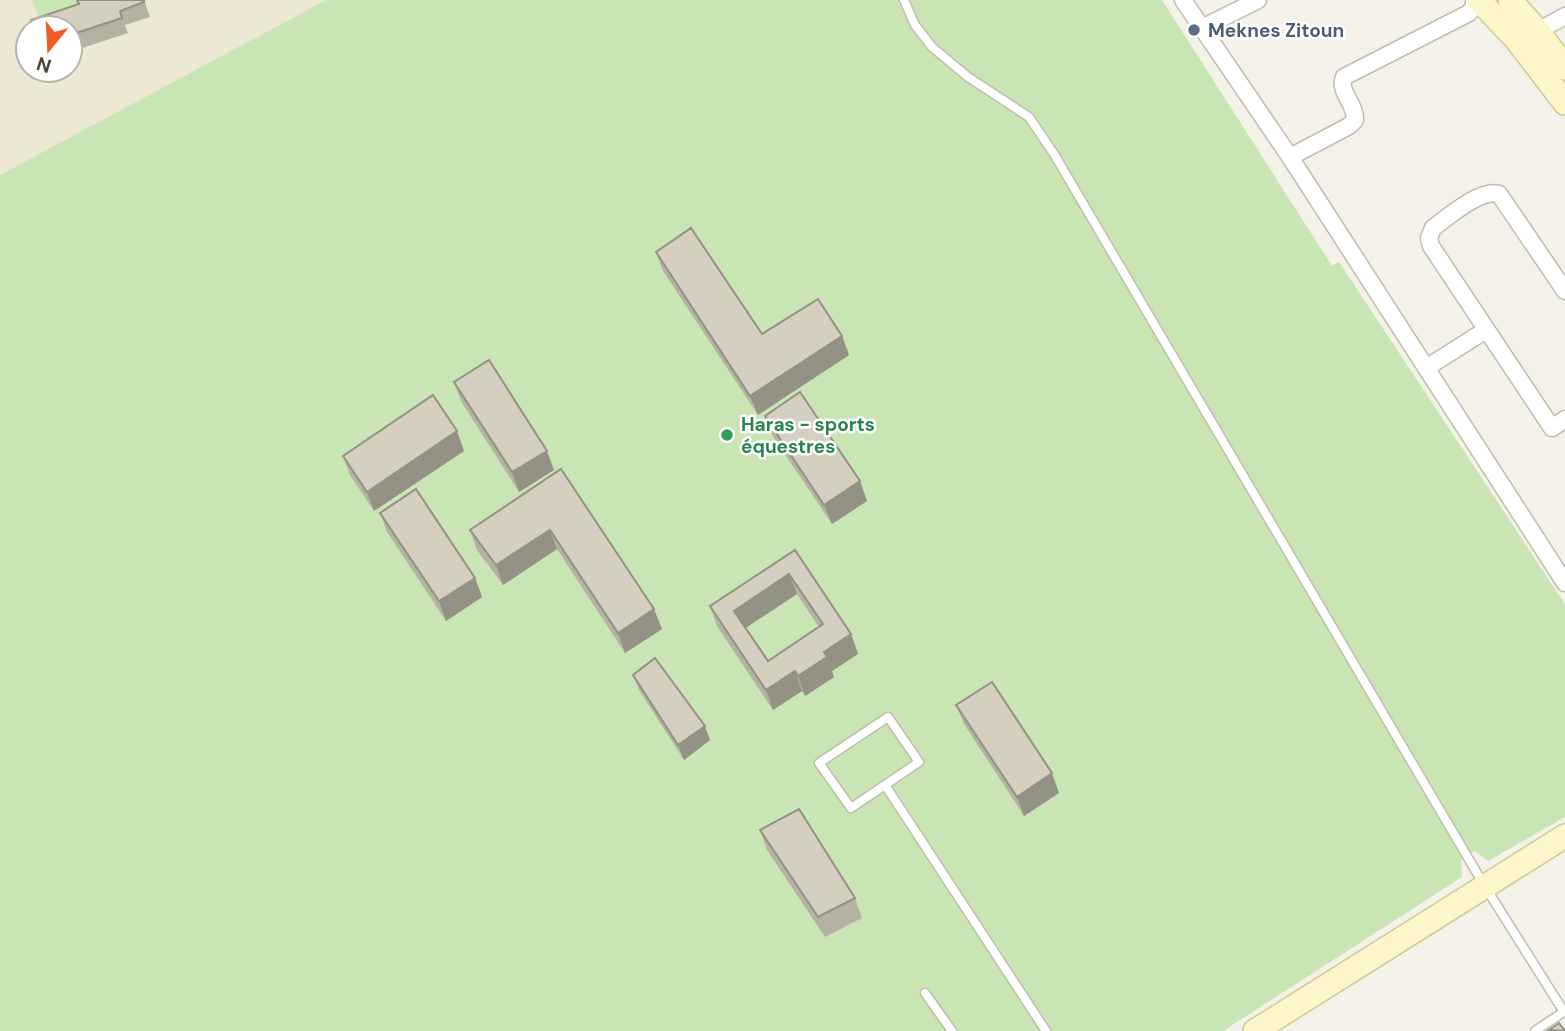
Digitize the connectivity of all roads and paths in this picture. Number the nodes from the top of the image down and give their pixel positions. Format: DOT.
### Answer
graph roads {
  1 [pos="904,0"];
  2 [pos="1183,0"];
  3 [pos="1258,0"];
  4 [pos="1477,0"];
  5 [pos="1510,0"];
  6 [pos="1565,16"];
  7 [pos="1202,27"];
  8 [pos="1538,31"];
  9 [pos="1565,68"];
  10 [pos="1565,103"];
  11 [pos="1290,158"];
  12 [pos="1565,291"];
  13 [pos="1486,330"];
  14 [pos="1426,368"];
  15 [pos="1565,419"];
  16 [pos="1560,566"];
  17 [pos="1565,583"];
  18 [pos="885,785"];
  19 [pos="1565,836"];
  20 [pos="1484,885"];
  21 [pos="925,993"];
  22 [pos="1565,1011"];
  23 [pos="953,1031"];
  24 [pos="1046,1031"];
  25 [pos="1255,1031"];
  26 [pos="1535,1031"];
  1 -- 20 [label="lane"];
  2 -- 7 [label="street"];
  3 -- 7 [label="street"];
  4 -- 10 [label="main road"];
  4 -- 11 [label="street"];
  5 -- 8 [label="main road"];
  6 -- 8 [label="street"];
  7 -- 11 [label="street"];
  8 -- 9 [label="main road"];
  11 -- 14 [label="street"];
  12 -- 13 [label="street"];
  13 -- 14 [label="street"];
  13 -- 15 [label="street"];
  14 -- 16 [label="street"];
  16 -- 17 [label="street"];
  18 -- 18 [label="lane"];
  18 -- 24 [label="lane"];
  19 -- 20 [label="main road"];
  20 -- 22 [label="lane"];
  20 -- 25 [label="main road"];
  21 -- 23 [label="lane"];
  22 -- 26 [label="lane"];
}
